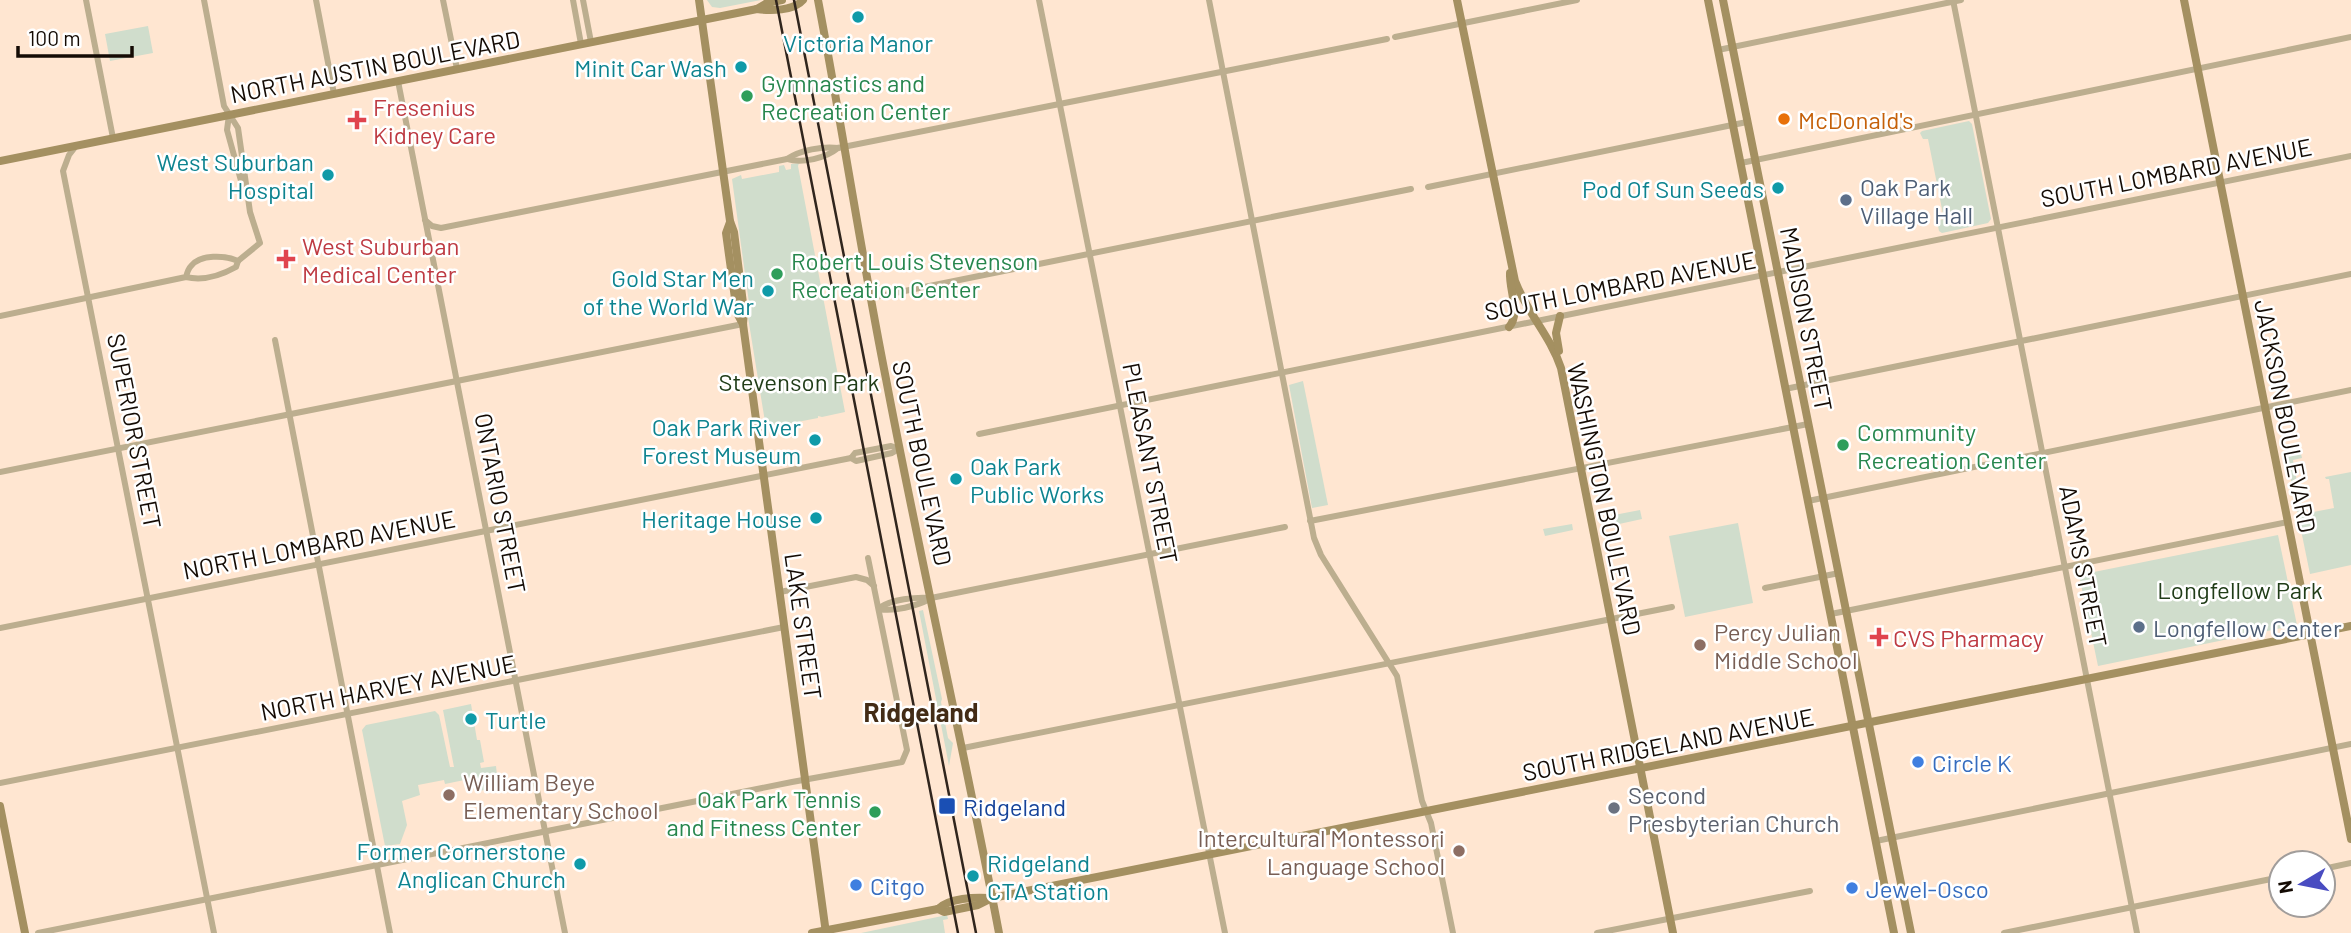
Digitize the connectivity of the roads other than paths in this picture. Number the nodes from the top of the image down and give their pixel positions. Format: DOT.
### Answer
graph roads {
  1 [pos="86,0"];
  2 [pos="204,0"];
  3 [pos="316,0"];
  4 [pos="443,0"];
  5 [pos="572,0"];
  6 [pos="583,0"];
  7 [pos="699,0"];
  8 [pos="782,0"];
  9 [pos="803,0"];
  10 [pos="818,0"];
  11 [pos="1039,0"];
  12 [pos="1209,0"];
  13 [pos="1457,0"];
  14 [pos="1577,0"];
  15 [pos="1708,0"];
  16 [pos="1723,0"];
  17 [pos="2184,0"];
  18 [pos="1956,1"];
  19 [pos="757,9"];
  20 [pos="702,20"];
  21 [pos="1461,23"];
  22 [pos="1395,37"];
  23 [pos="2351,37"];
  24 [pos="1387,38"];
  25 [pos="591,42"];
  26 [pos="581,44"];
  27 [pos="1732,47"];
  28 [pos="1718,50"];
  29 [pos="2197,68"];
  30 [pos="457,69"];
  31 [pos="1223,71"];
  32 [pos="398,81"];
  33 [pos="334,94"];
  34 [pos="1060,104"];
  35 [pos="1975,114"];
  36 [pos="229,115"];
  37 [pos="1748,122"];
  38 [pos="1733,125"];
  39 [pos="113,138"];
  40 [pos="76,146"];
  41 [pos="842,148"];
  42 [pos="2351,156"];
  43 [pos="1755,159"];
  44 [pos="0,161"];
  45 [pos="1741,163"];
  46 [pos="723,172"];
  47 [pos="1492,174"];
  48 [pos="2221,183"];
  49 [pos="1428,187"];
  50 [pos="1411,190"];
  51 [pos="249,206"];
  52 [pos="425,220"];
  53 [pos="1252,222"];
  54 [pos="1998,228"];
  55 [pos="1090,254"];
  56 [pos="238,261"];
  57 [pos="1510,263"];
  58 [pos="1777,272"];
  59 [pos="2351,274"];
  60 [pos="1763,275"];
  61 [pos="186,277"];
  62 [pos="2243,296"];
  63 [pos="88,297"];
  64 [pos="870,298"];
  65 [pos="0,316"];
  66 [pos="1560,317"];
  67 [pos="1536,321"];
  68 [pos="743,324"];
  69 [pos="1509,327"];
  70 [pos="275,340"];
  71 [pos="2020,341"];
  72 [pos="1560,368"];
  73 [pos="1281,373"];
  74 [pos="457,381"];
  75 [pos="1801,386"];
  76 [pos="1786,389"];
  77 [pos="2351,390"];
  78 [pos="1119,406"];
  79 [pos="2266,407"];
  80 [pos="289,414"];
  81 [pos="1808,424"];
  82 [pos="1793,427"];
  83 [pos="979,434"];
  84 [pos="118,448"];
  85 [pos="900,449"];
  86 [pos="2042,454"];
  87 [pos="1581,468"];
  88 [pos="0,472"];
  89 [pos="765,476"];
  90 [pos="1824,498"];
  91 [pos="1808,501"];
  92 [pos="1310,522"];
  93 [pos="2288,522"];
  94 [pos="1285,527"];
  95 [pos="486,531"];
  96 [pos="1149,554"];
  97 [pos="868,558"];
  98 [pos="318,564"];
  99 [pos="2064,567"];
  100 [pos="1839,573"];
  101 [pos="1824,576"];
  102 [pos="874,586"];
  103 [pos="1765,588"];
  104 [pos="780,592"];
  105 [pos="148,598"];
  106 [pos="931,598"];
  107 [pos="1672,607"];
  108 [pos="879,608"];
  109 [pos="1846,611"];
  110 [pos="1831,614"];
  111 [pos="1611,619"];
  112 [pos="2351,626"];
  113 [pos="784,627"];
  114 [pos="0,628"];
  115 [pos="2310,635"];
  116 [pos="1390,662"];
  117 [pos="2087,680"];
  118 [pos="516,681"];
  119 [pos="1178,705"];
  120 [pos="348,715"];
  121 [pos="1868,724"];
  122 [pos="1854,727"];
  123 [pos="2351,744"];
  124 [pos="178,748"];
  125 [pos="963,748"];
  126 [pos="2333,748"];
  127 [pos="1640,769"];
  128 [pos="805,779"];
  129 [pos="0,783"];
  130 [pos="2109,794"];
  131 [pos="0,806"];
  132 [pos="1426,812"];
  133 [pos="545,831"];
  134 [pos="1892,838"];
  135 [pos="2351,839"];
  136 [pos="1876,841"];
  137 [pos="1209,854"];
  138 [pos="377,865"];
  139 [pos="2267,880"];
  140 [pos="1810,891"];
  141 [pos="992,898"];
  142 [pos="208,899"];
  143 [pos="2132,907"];
  144 [pos="1670,918"];
  145 [pos="826,932"];
  146 [pos="25,933"];
  147 [pos="38,933"];
  148 [pos="214,933"];
  149 [pos="390,933"];
  150 [pos="565,933"];
  151 [pos="812,933"];
  152 [pos="999,933"];
  153 [pos="1225,933"];
  154 [pos="1453,933"];
  155 [pos="1597,933"];
  156 [pos="1673,933"];
  157 [pos="1894,933"];
  158 [pos="1911,933"];
  159 [pos="2004,933"];
  160 [pos="2137,933"];
  1 -- 39 [label="street"];
  2 -- 36 [label="street"];
  3 -- 33 [label="street"];
  4 -- 30 [label="street"];
  5 -- 26 [label="street"];
  6 -- 25 [label="street"];
  7 -- 20 [label="street, LAKE STREET"];
  8 -- 19 [label="street, NORTH AUSTIN BOULEVARD"];
  9 -- 19 [label="street, NORTH AUSTIN BOULEVARD"];
  10 -- 41 [label="street, SOUTH BOULEVARD"];
  11 -- 34 [label="street, PLEASANT STREET"];
  12 -- 31 [label="street"];
  13 -- 21 [label="street, WASHINGTON BOULEVARD"];
  14 -- 21 [label="street"];
  15 -- 28 [label="street, MADISON STREET"];
  16 -- 27 [label="street, MADISON STREET"];
  17 -- 29 [label="street, JACKSON BOULEVARD"];
  18 -- 27 [label="street"];
  18 -- 35 [label="street, ADAMS STREET"];
  19 -- 20 [label="street, NORTH AUSTIN BOULEVARD"];
  20 -- 25 [label="street, NORTH AUSTIN BOULEVARD"];
  20 -- 46 [label="street, LAKE STREET"];
  21 -- 22 [label="street"];
  21 -- 47 [label="street, WASHINGTON BOULEVARD"];
  23 -- 29 [label="street"];
  24 -- 31 [label="street"];
  25 -- 26 [label="street, NORTH AUSTIN BOULEVARD"];
  26 -- 30 [label="street, NORTH AUSTIN BOULEVARD"];
  27 -- 28 [label="street"];
  27 -- 37 [label="street, MADISON STREET"];
  28 -- 38 [label="street, MADISON STREET"];
  29 -- 35 [label="street"];
  29 -- 48 [label="street, JACKSON BOULEVARD"];
  30 -- 32 [label="street, NORTH AUSTIN BOULEVARD"];
  31 -- 34 [label="street"];
  31 -- 53 [label="street"];
  32 -- 33 [label="street, NORTH AUSTIN BOULEVARD"];
  32 -- 52 [label="street, ONTARIO STREET"];
  33 -- 36 [label="street, NORTH AUSTIN BOULEVARD"];
  34 -- 41 [label="street"];
  34 -- 55 [label="street, PLEASANT STREET"];
  35 -- 43 [label="street"];
  35 -- 54 [label="street, ADAMS STREET"];
  36 -- 39 [label="street, NORTH AUSTIN BOULEVARD"];
  36 -- 51 [label="street"];
  36 -- 51 [label="street"];
  37 -- 38 [label="street"];
  37 -- 43 [label="street, MADISON STREET"];
  38 -- 45 [label="street, MADISON STREET"];
  38 -- 47 [label="street"];
  39 -- 40 [label="street, NORTH AUSTIN BOULEVARD"];
  40 -- 44 [label="street, NORTH AUSTIN BOULEVARD"];
  40 -- 63 [label="street, SUPERIOR STREET"];
  41 -- 46 [label="street"];
  41 -- 64 [label="street, SOUTH BOULEVARD"];
  42 -- 48 [label="street, SOUTH LOMBARD AVENUE"];
  43 -- 45 [label="street"];
  43 -- 58 [label="street, MADISON STREET"];
  45 -- 60 [label="street, MADISON STREET"];
  46 -- 52 [label="street"];
  46 -- 68 [label="street, LAKE STREET"];
  47 -- 49 [label="street"];
  47 -- 57 [label="street, WASHINGTON BOULEVARD"];
  48 -- 54 [label="street, SOUTH LOMBARD AVENUE"];
  48 -- 62 [label="street, JACKSON BOULEVARD"];
  50 -- 53 [label="street"];
  51 -- 56 [label="street"];
  52 -- 74 [label="street, ONTARIO STREET"];
  53 -- 55 [label="street"];
  53 -- 73 [label="street"];
  54 -- 58 [label="street, SOUTH LOMBARD AVENUE"];
  54 -- 71 [label="street, ADAMS STREET"];
  55 -- 64 [label="street"];
  55 -- 78 [label="street, PLEASANT STREET"];
  56 -- 61 [label="street"];
  56 -- 61 [label="street"];
  57 -- 67 [label="street, WASHINGTON BOULEVARD"];
  57 -- 69 [label="street"];
  58 -- 60 [label="street, SOUTH LOMBARD AVENUE"];
  58 -- 75 [label="street, MADISON STREET"];
  59 -- 62 [label="street"];
  60 -- 66 [label="street, SOUTH LOMBARD AVENUE"];
  60 -- 76 [label="street, MADISON STREET"];
  61 -- 63 [label="street"];
  62 -- 71 [label="street"];
  62 -- 79 [label="street, JACKSON BOULEVARD"];
  63 -- 65 [label="street"];
  63 -- 84 [label="street, SUPERIOR STREET"];
  64 -- 85 [label="street, SOUTH BOULEVARD"];
  66 -- 67 [label="street, SOUTH LOMBARD AVENUE"];
  66 -- 72 [label="street"];
  67 -- 69 [label="street, SOUTH LOMBARD AVENUE"];
  67 -- 72 [label="street, WASHINGTON BOULEVARD"];
  68 -- 74 [label="street"];
  68 -- 89 [label="street, LAKE STREET"];
  69 -- 73 [label="street, SOUTH LOMBARD AVENUE"];
  70 -- 80 [label="street"];
  71 -- 75 [label="street"];
  71 -- 86 [label="street, ADAMS STREET"];
  72 -- 87 [label="street, WASHINGTON BOULEVARD"];
  73 -- 78 [label="street, SOUTH LOMBARD AVENUE"];
  73 -- 92 [label="street"];
  74 -- 80 [label="street"];
  74 -- 95 [label="street, ONTARIO STREET"];
  75 -- 76 [label="street"];
  75 -- 81 [label="street, MADISON STREET"];
  76 -- 82 [label="street, MADISON STREET"];
  77 -- 79 [label="street"];
  78 -- 83 [label="street, SOUTH LOMBARD AVENUE"];
  78 -- 96 [label="street, PLEASANT STREET"];
  79 -- 86 [label="street"];
  79 -- 93 [label="street, JACKSON BOULEVARD"];
  80 -- 84 [label="street"];
  80 -- 98 [label="street"];
  81 -- 82 [label="street"];
  81 -- 90 [label="street, MADISON STREET"];
  82 -- 87 [label="street"];
  82 -- 91 [label="street, MADISON STREET"];
  84 -- 88 [label="street"];
  84 -- 105 [label="street, SUPERIOR STREET"];
  85 -- 89 [label="street, NORTH LOMBARD AVENUE"];
  85 -- 106 [label="street, SOUTH BOULEVARD"];
  86 -- 90 [label="street"];
  86 -- 99 [label="street, ADAMS STREET"];
  87 -- 92 [label="street"];
  87 -- 111 [label="street, WASHINGTON BOULEVARD"];
  89 -- 95 [label="street, NORTH LOMBARD AVENUE"];
  89 -- 104 [label="street, LAKE STREET"];
  90 -- 91 [label="street"];
  90 -- 100 [label="street, MADISON STREET"];
  91 -- 101 [label="street, MADISON STREET"];
  92 -- 116 [label="street"];
  93 -- 99 [label="street"];
  93 -- 115 [label="street, JACKSON BOULEVARD"];
  94 -- 96 [label="street"];
  95 -- 98 [label="street, NORTH LOMBARD AVENUE"];
  95 -- 118 [label="street, ONTARIO STREET"];
  96 -- 106 [label="street"];
  96 -- 119 [label="street, PLEASANT STREET"];
  97 -- 102 [label="street"];
  98 -- 105 [label="street, NORTH LOMBARD AVENUE"];
  98 -- 120 [label="street"];
  99 -- 109 [label="street"];
  99 -- 117 [label="street, ADAMS STREET"];
  100 -- 101 [label="street"];
  100 -- 109 [label="street, MADISON STREET"];
  101 -- 103 [label="street"];
  101 -- 110 [label="street, MADISON STREET"];
  102 -- 104 [label="street"];
  102 -- 108 [label="street"];
  104 -- 113 [label="street, LAKE STREET"];
  105 -- 114 [label="street, NORTH LOMBARD AVENUE"];
  105 -- 124 [label="street, SUPERIOR STREET"];
  106 -- 108 [label="street"];
  106 -- 125 [label="street, SOUTH BOULEVARD"];
  107 -- 111 [label="street"];
  108 -- 128 [label="street"];
  109 -- 110 [label="street"];
  109 -- 121 [label="street, MADISON STREET"];
  110 -- 122 [label="street, MADISON STREET"];
  111 -- 116 [label="street"];
  111 -- 127 [label="street, WASHINGTON BOULEVARD"];
  112 -- 115 [label="street, SOUTH RIDGELAND AVENUE"];
  113 -- 118 [label="street, NORTH HARVEY AVENUE"];
  113 -- 128 [label="street, LAKE STREET"];
  115 -- 117 [label="street, SOUTH RIDGELAND AVENUE"];
  115 -- 126 [label="street, JACKSON BOULEVARD"];
  116 -- 119 [label="street"];
  116 -- 132 [label="street"];
  117 -- 121 [label="street, SOUTH RIDGELAND AVENUE"];
  117 -- 130 [label="street, ADAMS STREET"];
  118 -- 120 [label="street, NORTH HARVEY AVENUE"];
  118 -- 133 [label="street, ONTARIO STREET"];
  119 -- 125 [label="street"];
  119 -- 137 [label="street, PLEASANT STREET"];
  120 -- 124 [label="street, NORTH HARVEY AVENUE"];
  120 -- 138 [label="street"];
  121 -- 122 [label="street, SOUTH RIDGELAND AVENUE"];
  121 -- 134 [label="street, MADISON STREET"];
  122 -- 127 [label="street, SOUTH RIDGELAND AVENUE"];
  122 -- 136 [label="street, MADISON STREET"];
  123 -- 126 [label="street"];
  124 -- 129 [label="street, NORTH HARVEY AVENUE"];
  124 -- 142 [label="street, SUPERIOR STREET"];
  125 -- 141 [label="street, SOUTH BOULEVARD"];
  126 -- 130 [label="street"];
  126 -- 135 [label="street, JACKSON BOULEVARD"];
  127 -- 132 [label="street, SOUTH RIDGELAND AVENUE"];
  127 -- 144 [label="street, WASHINGTON BOULEVARD"];
  128 -- 133 [label="street"];
  128 -- 145 [label="street, LAKE STREET"];
  130 -- 134 [label="street"];
  130 -- 143 [label="street, ADAMS STREET"];
  131 -- 146 [label="street"];
  132 -- 137 [label="street, SOUTH RIDGELAND AVENUE"];
  132 -- 154 [label="street"];
  133 -- 138 [label="street"];
  133 -- 150 [label="street, ONTARIO STREET"];
  134 -- 136 [label="street"];
  134 -- 158 [label="street, MADISON STREET"];
  136 -- 157 [label="street, MADISON STREET"];
  137 -- 141 [label="street, SOUTH RIDGELAND AVENUE"];
  137 -- 153 [label="street, PLEASANT STREET"];
  138 -- 142 [label="street"];
  138 -- 149 [label="street"];
  139 -- 143 [label="street"];
  140 -- 144 [label="street"];
  141 -- 145 [label="street, SOUTH RIDGELAND AVENUE"];
  141 -- 152 [label="street, SOUTH BOULEVARD"];
  142 -- 147 [label="street"];
  142 -- 148 [label="street, SUPERIOR STREET"];
  143 -- 159 [label="street"];
  143 -- 160 [label="street, ADAMS STREET"];
  144 -- 155 [label="street"];
  144 -- 156 [label="street, WASHINGTON BOULEVARD"];
  145 -- 151 [label="street, SOUTH RIDGELAND AVENUE"];
}
